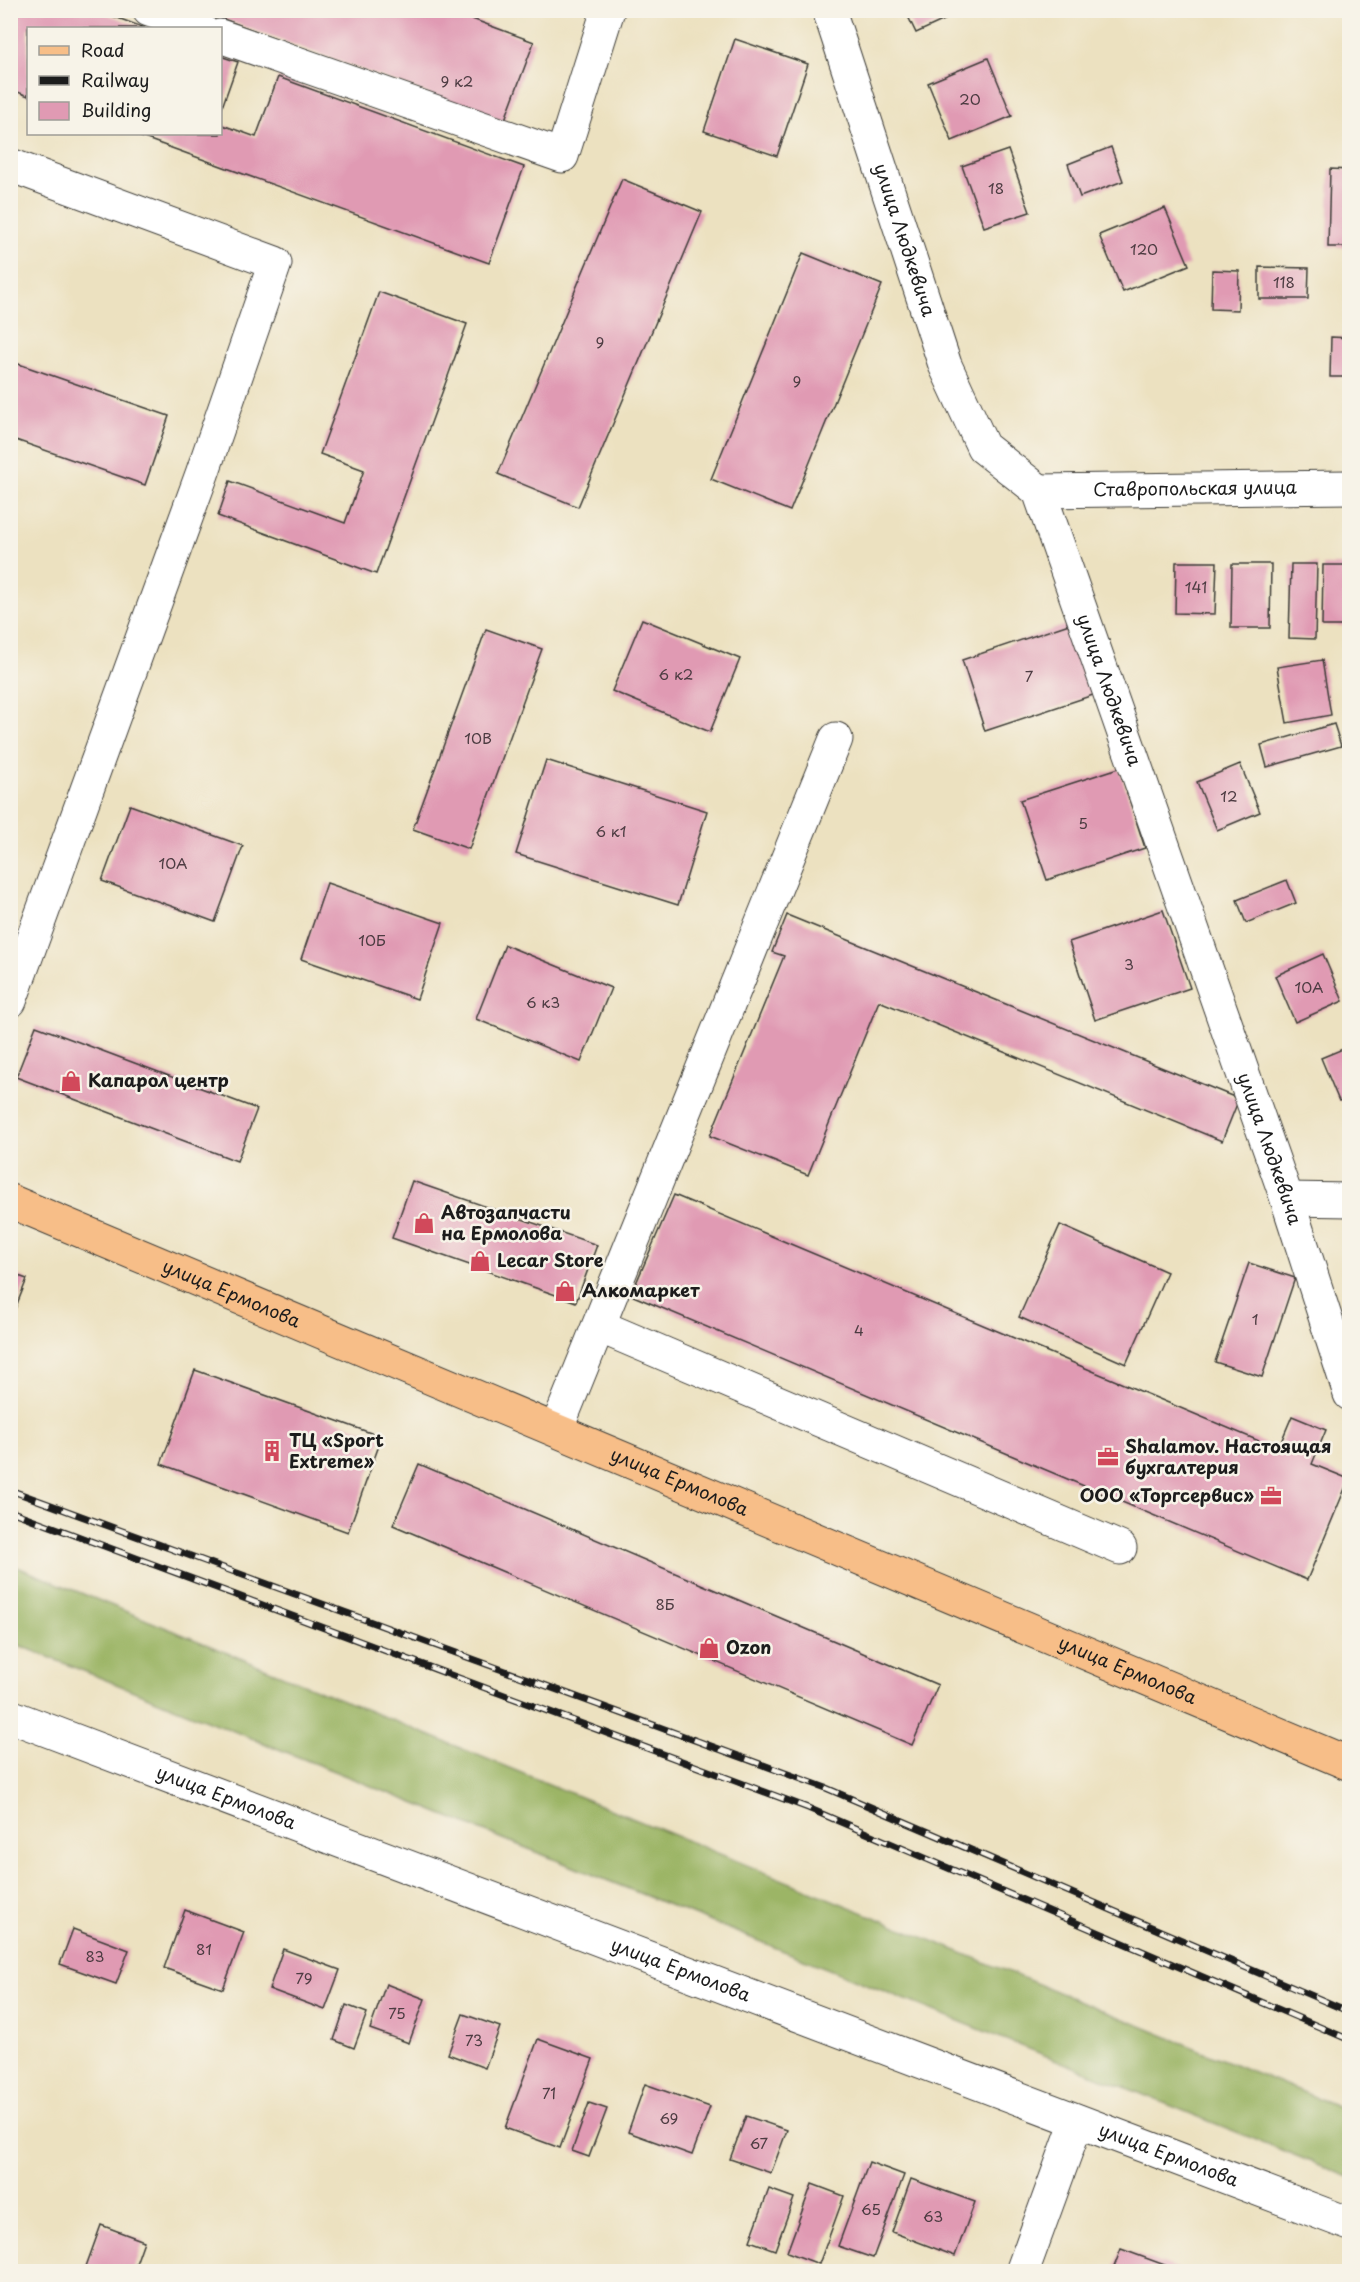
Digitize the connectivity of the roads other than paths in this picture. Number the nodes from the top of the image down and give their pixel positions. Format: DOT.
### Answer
graph roads {
  1 [pos="149,10"];
  2 [pos="608,10"];
  3 [pos="829,10"];
  4 [pos="197,27"];
  5 [pos="222,37"];
  6 [pos="10,165"];
  7 [pos="1350,487"];
  8 [pos="1039,491"];
  9 [pos="836,739"];
  10 [pos="10,1001"];
  11 [pos="1287,1199"];
  12 [pos="10,1200"];
  13 [pos="1350,1200"];
  14 [pos="599,1326"];
  15 [pos="1350,1394"];
  16 [pos="557,1428"];
  17 [pos="1120,1548"];
  18 [pos="10,1716"];
  19 [pos="1350,1764"];
  20 [pos="1077,2121"];
  21 [pos="1350,2223"];
  22 [pos="1022,2271"];
  1 -- 4 [label="street"];
  2 -- 5 [label="street"];
  3 -- 8 [label="street, улица Людкевича"];
  6 -- 10 [label="street"];
  7 -- 8 [label="street, Ставропольская улица"];
  8 -- 11 [label="street, улица Людкевича"];
  9 -- 14 [label="street"];
  11 -- 13 [label="street"];
  11 -- 15 [label="street, улица Людкевича"];
  12 -- 16 [label="main road, улица Ермолова"];
  14 -- 16 [label="street"];
  14 -- 17 [label="street"];
  16 -- 19 [label="main road, улица Ермолова"];
  18 -- 20 [label="street, улица Ермолова"];
  20 -- 21 [label="street, улица Ермолова"];
  20 -- 22 [label="street"];
}
